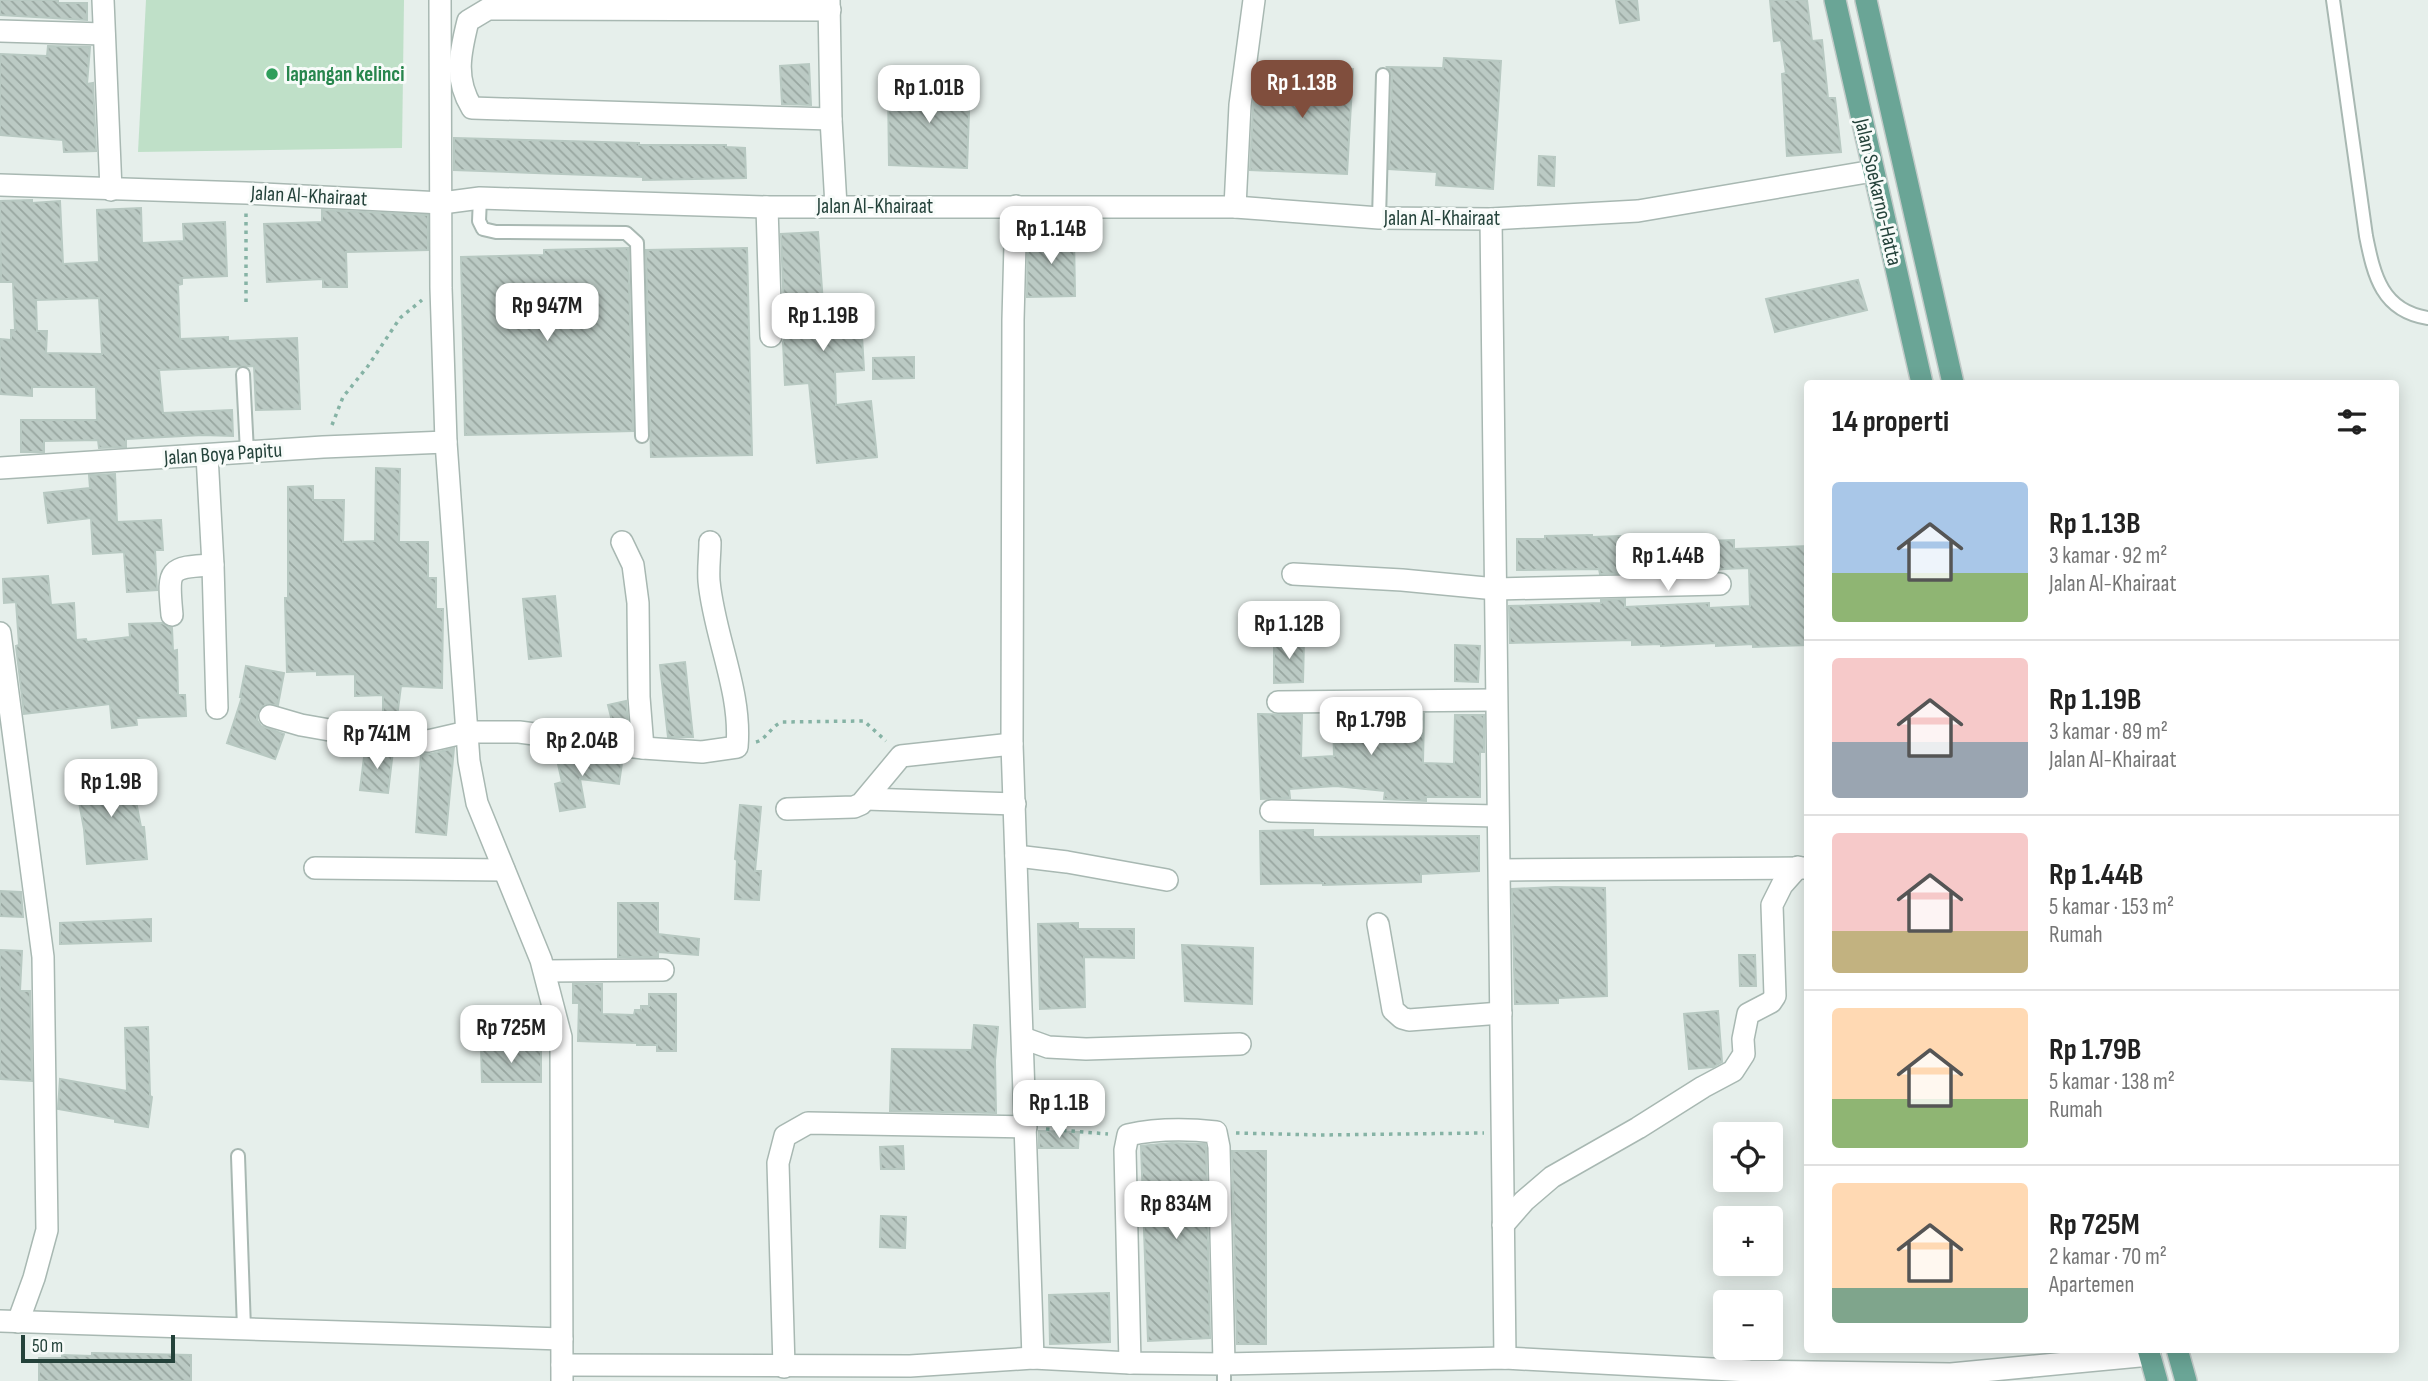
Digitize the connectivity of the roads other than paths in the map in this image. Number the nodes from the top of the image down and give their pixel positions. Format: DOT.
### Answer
graph roads {
  1 [pos="103,0"];
  2 [pos="440,0"];
  3 [pos="1254,0"];
  4 [pos="1835,0"];
  5 [pos="1866,0"];
  6 [pos="2333,0"];
  7 [pos="830,5"];
  8 [pos="0,32"];
  9 [pos="104,34"];
  10 [pos="1383,75"];
  11 [pos="831,119"];
  12 [pos="1872,171"];
  13 [pos="0,184"];
  14 [pos="111,190"];
  15 [pos="480,198"];
  16 [pos="442,203"];
  17 [pos="836,206"];
  18 [pos="1016,206"];
  19 [pos="766,207"];
  20 [pos="1235,207"];
  21 [pos="1379,218"];
  22 [pos="1491,219"];
  23 [pos="2428,318"];
  24 [pos="771,336"];
  25 [pos="243,374"];
  26 [pos="1921,380"];
  27 [pos="1952,380"];
  28 [pos="642,436"];
  29 [pos="446,442"];
  30 [pos="247,452"];
  31 [pos="207,455"];
  32 [pos="0,468"];
  33 [pos="622,542"];
  34 [pos="710,542"];
  35 [pos="213,565"];
  36 [pos="1293,573"];
  37 [pos="1720,584"];
  38 [pos="1496,589"];
  39 [pos="172,615"];
  40 [pos="0,640"];
  41 [pos="1495,700"];
  42 [pos="1278,702"];
  43 [pos="217,708"];
  44 [pos="270,716"];
  45 [pos="467,732"];
  46 [pos="1012,744"];
  47 [pos="643,748"];
  48 [pos="10,779"];
  49 [pos="866,799"];
  50 [pos="1014,804"];
  51 [pos="787,809"];
  52 [pos="1271,811"];
  53 [pos="1497,816"];
  54 [pos="1016,856"];
  55 [pos="1803,867"];
  56 [pos="315,868"];
  57 [pos="504,870"];
  58 [pos="1501,870"];
  59 [pos="1167,880"];
  60 [pos="1378,924"];
  61 [pos="663,970"];
  62 [pos="545,971"];
  63 [pos="1501,1013"];
  64 [pos="1023,1038"];
  65 [pos="1240,1044"];
  66 [pos="1027,1127"];
  67 [pos="238,1156"];
  68 [pos="1503,1225"];
  69 [pos="9,1322"];
  70 [pos="244,1329"];
  71 [pos="562,1339"];
  72 [pos="2140,1353"];
  73 [pos="2149,1353"];
  74 [pos="2178,1353"];
  75 [pos="1505,1358"];
  76 [pos="1130,1363"];
  77 [pos="1021,1366"];
  78 [pos="784,1367"];
  79 [pos="562,1373"];
  80 [pos="941,1373"];
  81 [pos="1224,1373"];
  82 [pos="2157,1381"];
  83 [pos="2186,1381"];
  1 -- 9 [label="street"];
  2 -- 16 [label="street"];
  3 -- 20 [label="street"];
  4 -- 12 [label="main road, Jalan Soekarno-Hatta"];
  5 -- 27 [label="main road, Jalan Soekarno-Hatta"];
  6 -- 23 [label="lane"];
  7 -- 11 [label="street"];
  7 -- 11 [label="street"];
  8 -- 9 [label="street"];
  9 -- 14 [label="street"];
  10 -- 21 [label="lane"];
  11 -- 17 [label="street"];
  12 -- 22 [label="street, Jalan Al-Khairaat"];
  12 -- 26 [label="main road, Jalan Soekarno-Hatta"];
  13 -- 14 [label="street, Jalan Al-Khairaat"];
  14 -- 16 [label="street, Jalan Al-Khairaat"];
  15 -- 16 [label="street, Jalan Al-Khairaat"];
  15 -- 19 [label="street, Jalan Al-Khairaat"];
  15 -- 28 [label="lane"];
  16 -- 29 [label="street"];
  17 -- 18 [label="street, Jalan Al-Khairaat"];
  17 -- 19 [label="street, Jalan Al-Khairaat"];
  18 -- 20 [label="street, Jalan Al-Khairaat"];
  18 -- 46 [label="street"];
  19 -- 24 [label="street"];
  20 -- 21 [label="street, Jalan Al-Khairaat"];
  21 -- 22 [label="street, Jalan Al-Khairaat"];
  22 -- 38 [label="street"];
  25 -- 30 [label="lane"];
  29 -- 30 [label="street, Jalan Boya Papitu"];
  29 -- 45 [label="street"];
  30 -- 31 [label="street, Jalan Boya Papitu"];
  31 -- 32 [label="street, Jalan Boya Papitu"];
  31 -- 35 [label="street"];
  33 -- 47 [label="street"];
  34 -- 47 [label="street"];
  35 -- 39 [label="street"];
  35 -- 43 [label="street"];
  36 -- 38 [label="street"];
  37 -- 38 [label="street"];
  38 -- 41 [label="street"];
  40 -- 48 [label="street"];
  41 -- 42 [label="street"];
  41 -- 53 [label="street"];
  44 -- 45 [label="street"];
  45 -- 47 [label="street"];
  45 -- 57 [label="street"];
  46 -- 49 [label="street"];
  46 -- 50 [label="street"];
  48 -- 69 [label="street"];
  49 -- 50 [label="street"];
  49 -- 51 [label="street"];
  50 -- 54 [label="street"];
  52 -- 53 [label="street"];
  53 -- 58 [label="street"];
  54 -- 59 [label="street"];
  54 -- 64 [label="street"];
  55 -- 58 [label="street"];
  55 -- 68 [label="street"];
  56 -- 57 [label="street"];
  57 -- 62 [label="street"];
  58 -- 63 [label="street"];
  60 -- 63 [label="street"];
  61 -- 62 [label="street"];
  62 -- 71 [label="street"];
  63 -- 68 [label="street"];
  64 -- 65 [label="street"];
  64 -- 66 [label="street"];
  66 -- 77 [label="street"];
  66 -- 78 [label="street"];
  67 -- 70 [label="lane"];
  68 -- 75 [label="street"];
  69 -- 70 [label="street"];
  70 -- 71 [label="street"];
  71 -- 79 [label="street"];
  72 -- 75 [label="street"];
  73 -- 82 [label="main road"];
  74 -- 83 [label="main road"];
  75 -- 81 [label="street"];
  76 -- 77 [label="street"];
  76 -- 81 [label="street"];
  76 -- 81 [label="street"];
  77 -- 80 [label="street"];
  78 -- 79 [label="street"];
  78 -- 80 [label="street"];
}
